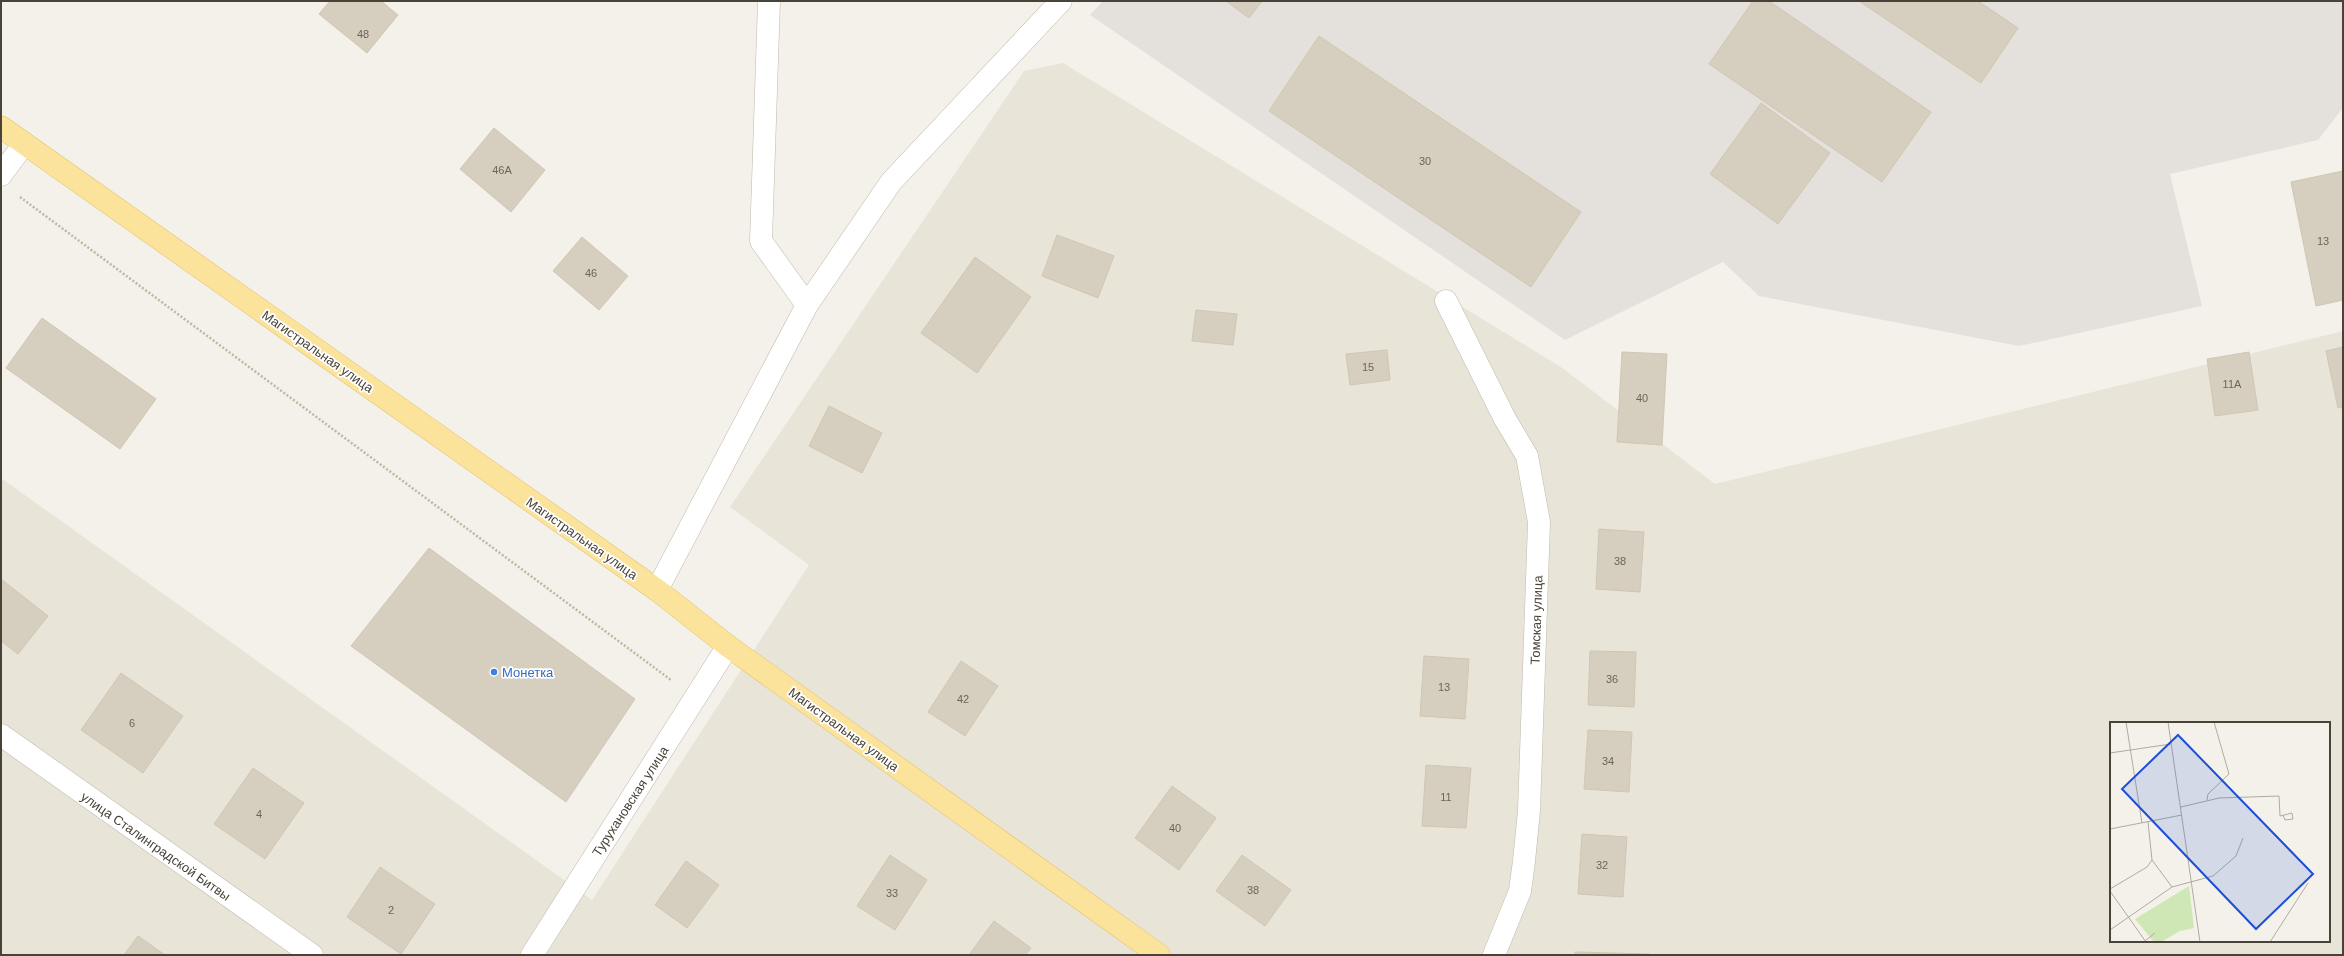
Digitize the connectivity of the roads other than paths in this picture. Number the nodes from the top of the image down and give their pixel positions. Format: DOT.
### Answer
graph roads {
  1 [pos="769,1"];
  2 [pos="1061,1"];
  3 [pos="1,127"];
  4 [pos="24,144"];
  5 [pos="7,183"];
  6 [pos="1446,301"];
  7 [pos="807,305"];
  8 [pos="657,590"];
  9 [pos="728,646"];
  10 [pos="1,735"];
  11 [pos="312,955"];
  12 [pos="532,955"];
  13 [pos="1159,955"];
  14 [pos="1494,955"];
  1 -- 7 [label="street"];
  2 -- 7 [label="street"];
  3 -- 4 [label="main road, Магистральная улица"];
  4 -- 5 [label="street"];
  4 -- 8 [label="main road, Магистральная улица"];
  6 -- 14 [label="street, Томская улица"];
  7 -- 8 [label="street"];
  8 -- 9 [label="main road, Магистральная улица"];
  9 -- 12 [label="street, Турухановская улица"];
  9 -- 13 [label="main road, Магистральная улица"];
  10 -- 11 [label="street, улица Сталинградской Битвы"];
}
